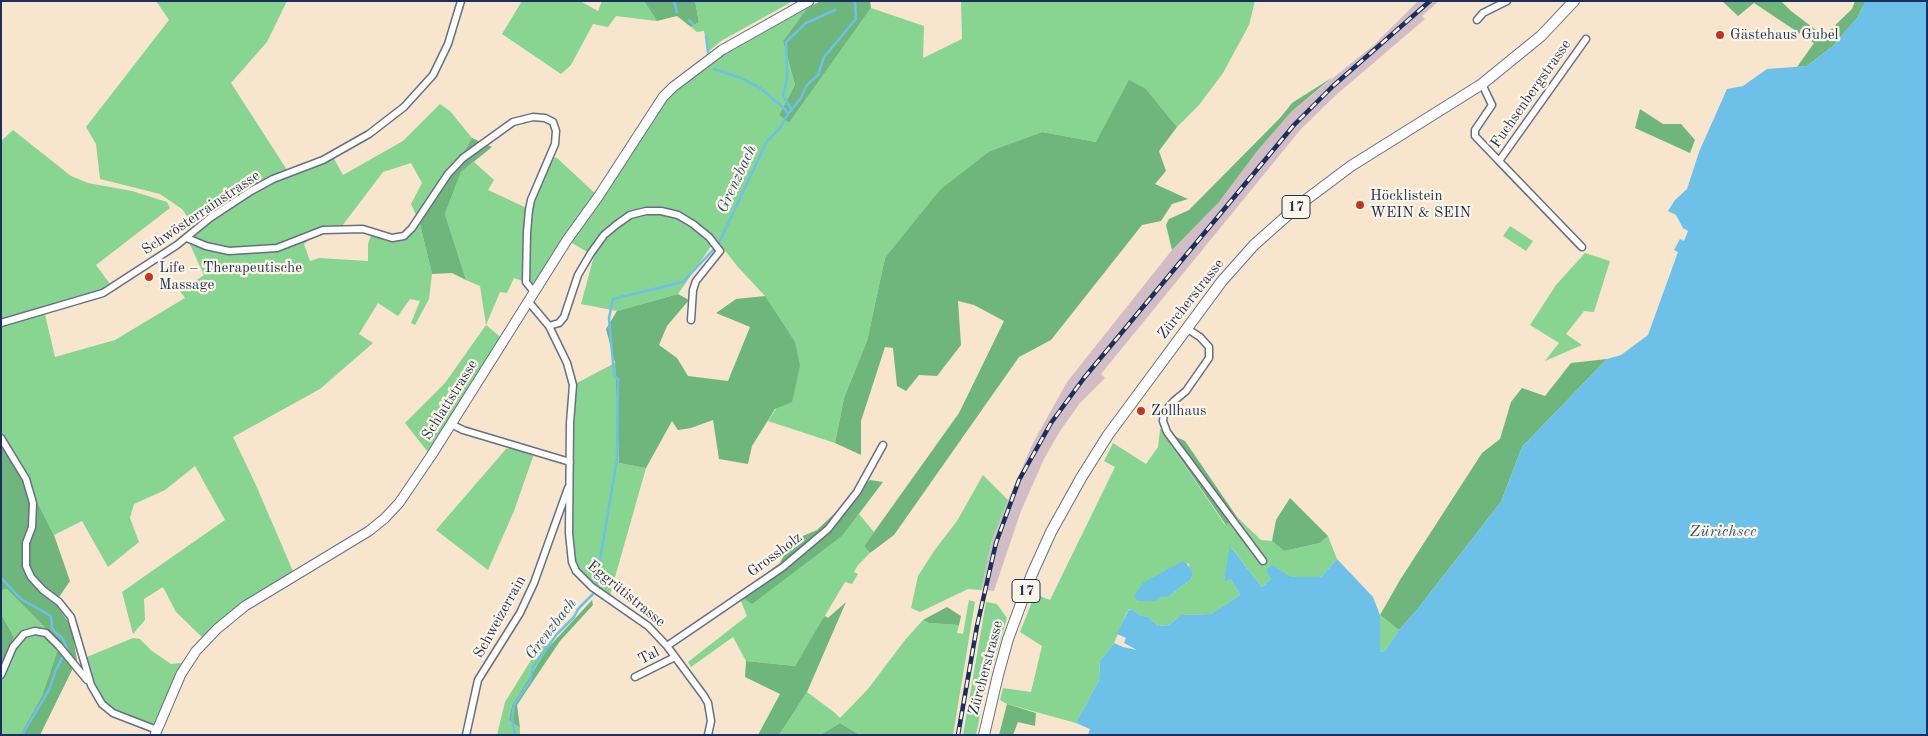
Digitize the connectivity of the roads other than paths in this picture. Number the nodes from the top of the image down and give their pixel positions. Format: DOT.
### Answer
graph roads {
  1 [pos="461,1"];
  2 [pos="808,1"];
  3 [pos="1507,1"];
  4 [pos="1574,1"];
  5 [pos="1477,20"];
  6 [pos="1586,39"];
  7 [pos="1482,84"];
  8 [pos="1499,161"];
  9 [pos="188,238"];
  10 [pos="1582,247"];
  11 [pos="534,292"];
  12 [pos="528,301"];
  13 [pos="691,320"];
  14 [pos="1,323"];
  15 [pos="549,326"];
  16 [pos="1186,328"];
  17 [pos="451,424"];
  18 [pos="1,438"];
  19 [pos="883,445"];
  20 [pos="570,462"];
  21 [pos="570,483"];
  22 [pos="1262,560"];
  23 [pos="667,646"];
  24 [pos="675,657"];
  25 [pos="1,675"];
  26 [pos="635,678"];
  27 [pos="91,685"];
  28 [pos="156,732"];
  29 [pos="466,735"];
  30 [pos="708,735"];
  31 [pos="984,735"];
  1 -- 9 [label="street, Schwösterrainstrasse"];
  2 -- 11 [label="street, Schlattstrasse"];
  3 -- 5 [label="street"];
  4 -- 7 [label="main road, Zürcherstrasse / 17"];
  6 -- 8 [label="street, Fuchsenbergstrasse"];
  7 -- 8 [label="street, Fuchsenbergstrasse"];
  7 -- 16 [label="main road, Zürcherstrasse / 17"];
  8 -- 10 [label="street"];
  9 -- 11 [label="street"];
  9 -- 14 [label="street, Schwösterrainstrasse"];
  11 -- 12 [label="street, Schlattstrasse"];
  12 -- 15 [label="street, Eggrütistrasse"];
  12 -- 17 [label="street, Schlattstrasse"];
  13 -- 15 [label="street"];
  15 -- 20 [label="street, Eggrütistrasse"];
  16 -- 22 [label="street"];
  16 -- 31 [label="main road, Zürcherstrasse / 17"];
  17 -- 20 [label="street"];
  17 -- 28 [label="street, Schlattstrasse"];
  18 -- 27 [label="street"];
  19 -- 23 [label="street, Grossholz"];
  20 -- 21 [label="street, Eggrütistrasse"];
  21 -- 23 [label="street, Eggrütistrasse"];
  21 -- 29 [label="street, Schweizerrain"];
  23 -- 24 [label="street, Eggrütistrasse"];
  24 -- 26 [label="street, Tal"];
  24 -- 30 [label="street, Eggrütistrasse"];
  25 -- 27 [label="street"];
  27 -- 28 [label="street"];
}
